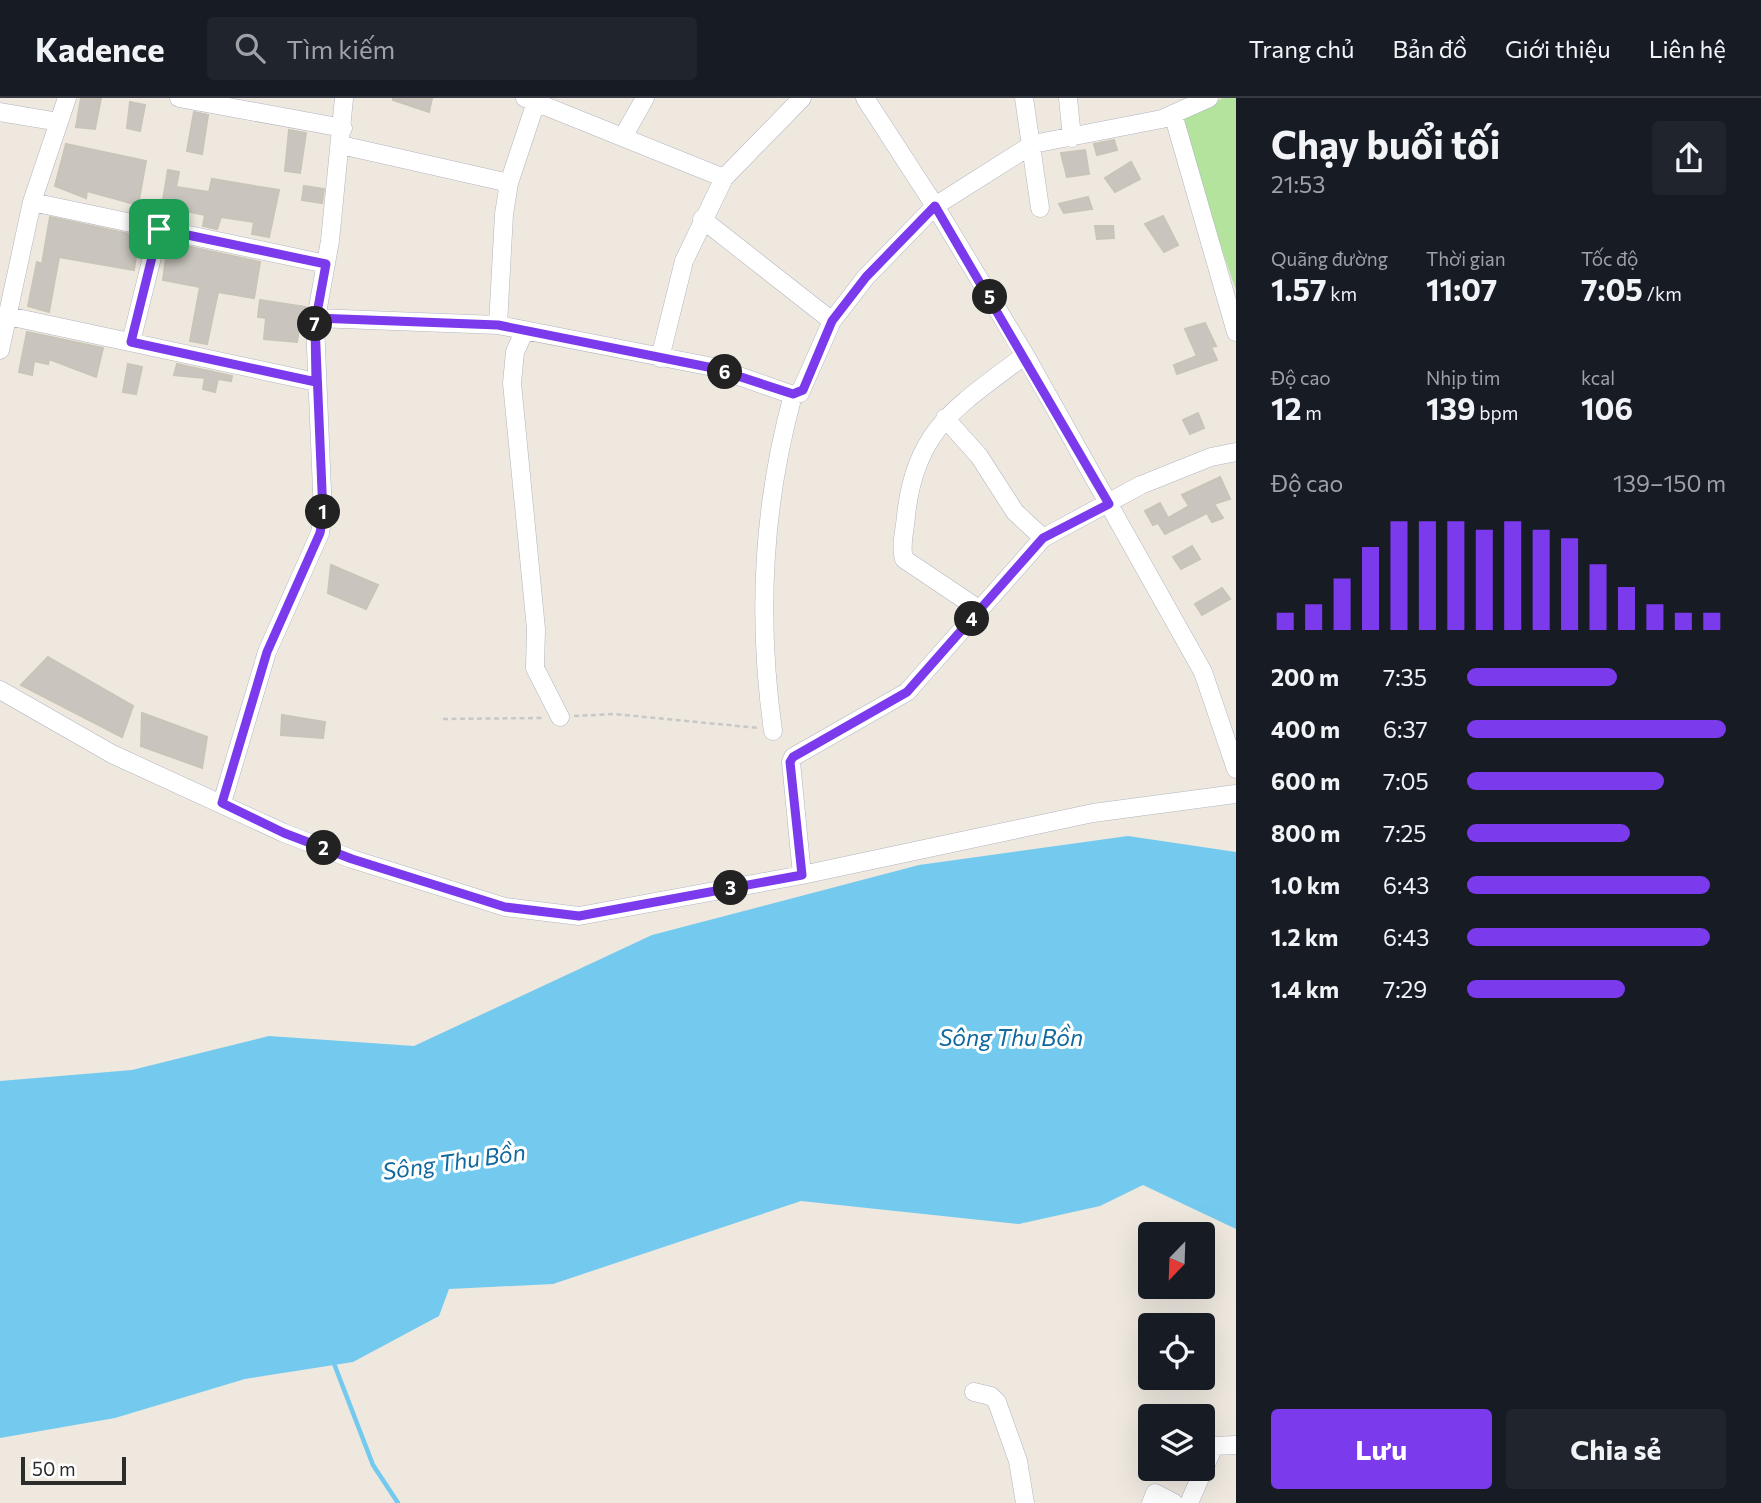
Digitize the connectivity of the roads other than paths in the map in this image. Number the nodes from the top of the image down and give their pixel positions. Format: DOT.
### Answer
graph roads {
  1 [pos="67,98"];
  2 [pos="179,98"];
  3 [pos="344,98"];
  4 [pos="645,98"];
  5 [pos="802,98"];
  6 [pos="865,98"];
  7 [pos="1024,98"];
  8 [pos="1068,98"];
  9 [pos="1209,98"];
  10 [pos="531,100"];
  11 [pos="0,111"];
  12 [pos="1173,114"];
  13 [pos="59,122"];
  14 [pos="624,135"];
  15 [pos="342,136"];
  16 [pos="1072,138"];
  17 [pos="1033,144"];
  18 [pos="724,178"];
  19 [pos="509,183"];
  20 [pos="32,202"];
  21 [pos="935,206"];
  22 [pos="1040,208"];
  23 [pos="702,219"];
  24 [pos="159,229"];
  25 [pos="326,264"];
  26 [pos="8,316"];
  27 [pos="316,318"];
  28 [pos="832,321"];
  29 [pos="498,325"];
  30 [pos="526,330"];
  31 [pos="1236,332"];
  32 [pos="131,342"];
  33 [pos="0,350"];
  34 [pos="1025,355"];
  35 [pos="660,358"];
  36 [pos="316,382"];
  37 [pos="793,394"];
  38 [pos="945,418"];
  39 [pos="1236,452"];
  40 [pos="1109,504"];
  41 [pos="1043,538"];
  42 [pos="980,610"];
  43 [pos="0,690"];
  44 [pos="560,717"];
  45 [pos="773,731"];
  46 [pos="1236,769"];
  47 [pos="1236,794"];
  48 [pos="222,803"];
  49 [pos="802,875"];
  50 [pos="974,1392"];
  51 [pos="1236,1445"];
  52 [pos="1025,1503"];
  53 [pos="1150,1503"];
  54 [pos="1174,1503"];
  55 [pos="1189,1503"];
  1 -- 13 [label="street"];
  2 -- 15 [label="street"];
  3 -- 15 [label="street"];
  4 -- 14 [label="street"];
  5 -- 18 [label="street"];
  6 -- 21 [label="street"];
  7 -- 17 [label="street"];
  8 -- 16 [label="street"];
  9 -- 12 [label="street"];
  10 -- 14 [label="street"];
  10 -- 19 [label="street"];
  11 -- 13 [label="street"];
  12 -- 16 [label="street"];
  12 -- 31 [label="street"];
  13 -- 20 [label="street"];
  14 -- 18 [label="street"];
  15 -- 19 [label="street"];
  15 -- 25 [label="street"];
  16 -- 17 [label="street"];
  17 -- 21 [label="street"];
  17 -- 22 [label="street"];
  18 -- 23 [label="street"];
  19 -- 29 [label="street"];
  20 -- 24 [label="street"];
  20 -- 26 [label="street"];
  21 -- 28 [label="street"];
  21 -- 34 [label="street"];
  23 -- 28 [label="street"];
  23 -- 35 [label="street"];
  24 -- 25 [label="street"];
  24 -- 32 [label="street"];
  25 -- 27 [label="street"];
  26 -- 32 [label="street"];
  26 -- 33 [label="street"];
  27 -- 29 [label="street"];
  27 -- 36 [label="street"];
  28 -- 37 [label="street"];
  29 -- 30 [label="street"];
  30 -- 35 [label="street"];
  30 -- 44 [label="street"];
  32 -- 36 [label="street"];
  34 -- 38 [label="street"];
  34 -- 40 [label="street"];
  35 -- 37 [label="street"];
  36 -- 48 [label="street"];
  37 -- 45 [label="street"];
  38 -- 41 [label="street"];
  38 -- 42 [label="street"];
  39 -- 40 [label="street"];
  40 -- 41 [label="street"];
  40 -- 46 [label="street"];
  41 -- 42 [label="street"];
  42 -- 49 [label="street"];
  43 -- 48 [label="street"];
  47 -- 49 [label="street"];
  48 -- 49 [label="street"];
  50 -- 52 [label="street"];
  51 -- 55 [label="street"];
  53 -- 54 [label="street"];
}
